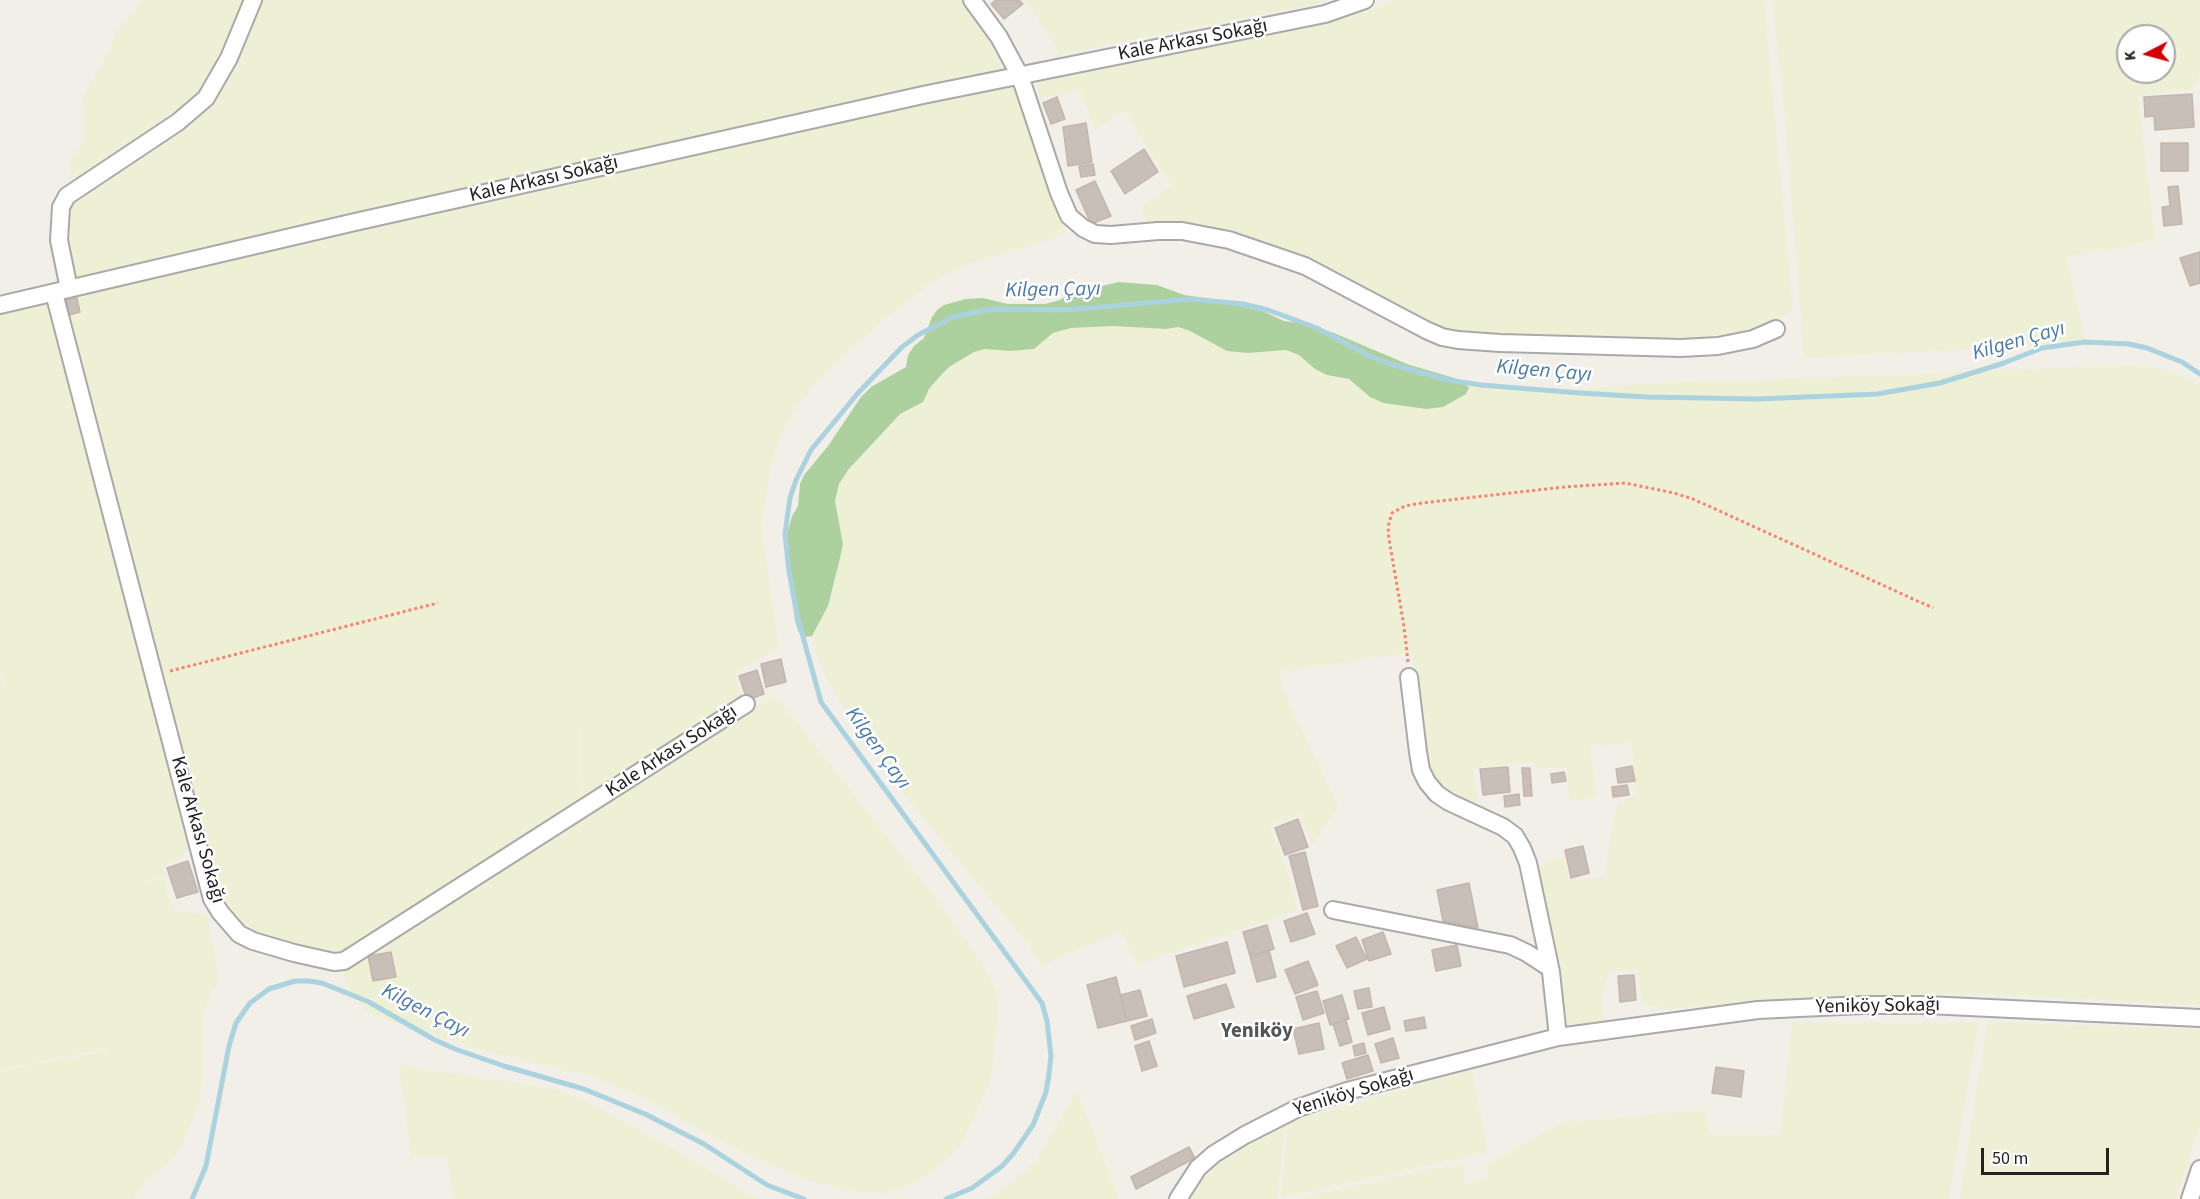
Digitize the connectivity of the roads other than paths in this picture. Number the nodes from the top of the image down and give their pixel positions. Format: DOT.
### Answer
graph roads {
  1 [pos="253,0"];
  2 [pos="972,0"];
  3 [pos="1365,0"];
  4 [pos="1020,76"];
  5 [pos="62,291"];
  6 [pos="0,304"];
  7 [pos="1776,329"];
  8 [pos="1409,676"];
  9 [pos="746,704"];
  10 [pos="1334,910"];
  11 [pos="1550,968"];
  12 [pos="2200,1018"];
  13 [pos="1558,1037"];
  14 [pos="2200,1169"];
  15 [pos="1178,1199"];
  16 [pos="2190,1199"];
  1 -- 5 [label="street, Kale Arkası Sokağı"];
  2 -- 4 [label="street"];
  3 -- 4 [label="street, Kale Arkası Sokağı"];
  4 -- 5 [label="street, Kale Arkası Sokağı"];
  4 -- 7 [label="street"];
  5 -- 6 [label="street, Kale Arkası Sokağı"];
  5 -- 9 [label="street, Kale Arkası Sokağı"];
  8 -- 11 [label="street"];
  10 -- 11 [label="street"];
  11 -- 13 [label="street"];
  12 -- 13 [label="street, Yeniköy Sokağı"];
  13 -- 15 [label="street, Yeniköy Sokağı"];
  14 -- 16 [label="street"];
}
